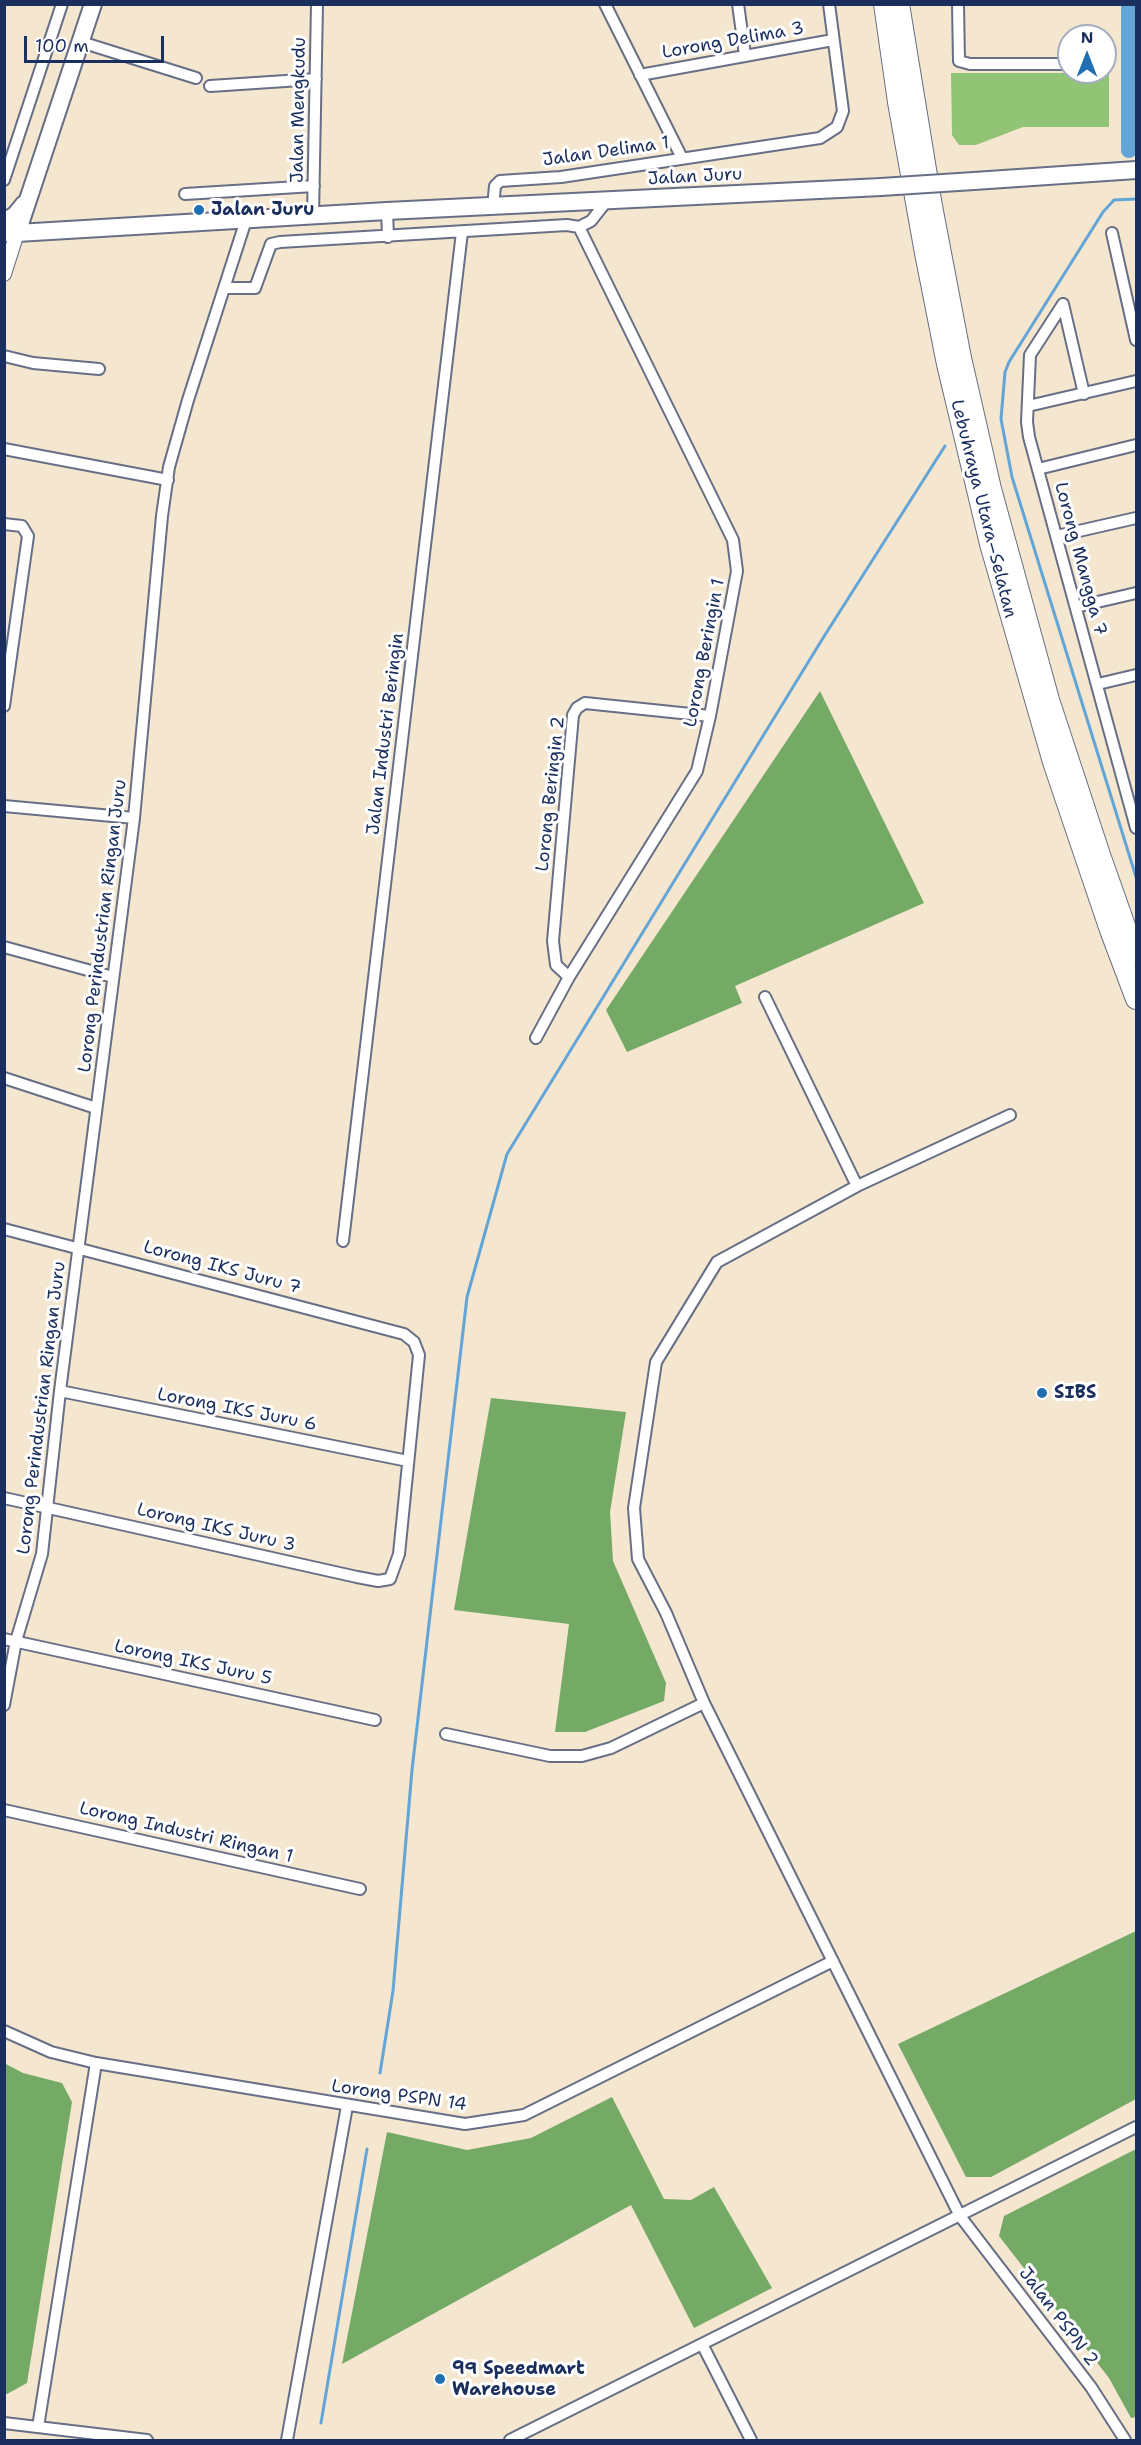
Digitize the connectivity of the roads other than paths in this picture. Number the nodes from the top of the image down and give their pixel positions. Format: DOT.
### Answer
graph roads {
  1 [pos="62,4"];
  2 [pos="93,4"];
  3 [pos="317,4"];
  4 [pos="605,4"];
  5 [pos="738,4"];
  6 [pos="829,4"];
  7 [pos="884,4"];
  8 [pos="899,4"];
  9 [pos="958,4"];
  10 [pos="833,40"];
  11 [pos="81,42"];
  12 [pos="745,55"];
  13 [pos="1057,64"];
  14 [pos="640,75"];
  15 [pos="196,78"];
  16 [pos="316,79"];
  17 [pos="210,86"];
  18 [pos="682,158"];
  19 [pos="1137,170"];
  20 [pos="4,180"];
  21 [pos="314,186"];
  22 [pos="185,194"];
  23 [pos="29,196"];
  24 [pos="606,202"];
  25 [pos="493,207"];
  26 [pos="387,211"];
  27 [pos="313,216"];
  28 [pos="246,220"];
  29 [pos="579,227"];
  30 [pos="9,230"];
  31 [pos="62,232"];
  32 [pos="462,232"];
  33 [pos="1112,233"];
  34 [pos="388,237"];
  35 [pos="5,273"];
  36 [pos="224,288"];
  37 [pos="1137,340"];
  38 [pos="4,356"];
  39 [pos="99,369"];
  40 [pos="1137,381"];
  41 [pos="1083,394"];
  42 [pos="1028,406"];
  43 [pos="1137,445"];
  44 [pos="4,449"];
  45 [pos="1038,469"];
  46 [pos="168,480"];
  47 [pos="1137,518"];
  48 [pos="4,524"];
  49 [pos="1057,536"];
  50 [pos="1137,593"];
  51 [pos="1076,607"];
  52 [pos="1137,675"];
  53 [pos="1098,684"];
  54 [pos="4,706"];
  55 [pos="710,716"];
  56 [pos="4,806"];
  57 [pos="1134,812"];
  58 [pos="134,818"];
  59 [pos="1137,828"];
  60 [pos="4,947"];
  61 [pos="1137,957"];
  62 [pos="112,977"];
  63 [pos="569,977"];
  64 [pos="765,997"];
  65 [pos="1137,999"];
  66 [pos="536,1038"];
  67 [pos="4,1078"];
  68 [pos="96,1108"];
  69 [pos="1010,1115"];
  70 [pos="856,1186"];
  71 [pos="4,1229"];
  72 [pos="343,1241"];
  73 [pos="80,1247"];
  74 [pos="60,1391"];
  75 [pos="408,1461"];
  76 [pos="4,1498"];
  77 [pos="47,1506"];
  78 [pos="4,1639"];
  79 [pos="16,1641"];
  80 [pos="704,1703"];
  81 [pos="4,1705"];
  82 [pos="375,1720"];
  83 [pos="446,1734"];
  84 [pos="4,1809"];
  85 [pos="360,1889"];
  86 [pos="833,1961"];
  87 [pos="4,2031"];
  88 [pos="96,2063"];
  89 [pos="347,2106"];
  90 [pos="1137,2127"];
  91 [pos="960,2216"];
  92 [pos="702,2344"];
  93 [pos="4,2423"];
  94 [pos="38,2427"];
  95 [pos="147,2440"];
  96 [pos="287,2440"];
  97 [pos="510,2440"];
  98 [pos="751,2440"];
  99 [pos="1125,2440"];
  1 -- 20 [label="street"];
  2 -- 11 [label="main road"];
  3 -- 16 [label="street, Jalan Mengkudu"];
  4 -- 14 [label="street, Jalan Delima 1"];
  5 -- 12 [label="street"];
  6 -- 10 [label="street"];
  7 -- 65 [label="highway, Lebuhraya Utara–Selatan"];
  8 -- 61 [label="highway, Lebuhraya Utara–Selatan"];
  9 -- 13 [label="street"];
  10 -- 12 [label="street, Lorong Delima 3"];
  10 -- 18 [label="street"];
  11 -- 15 [label="street"];
  11 -- 23 [label="main road"];
  12 -- 14 [label="street, Lorong Delima 3"];
  14 -- 18 [label="street, Jalan Delima 1"];
  16 -- 17 [label="street"];
  16 -- 21 [label="street, Jalan Mengkudu"];
  18 -- 25 [label="street, Jalan Delima 1"];
  19 -- 24 [label="main road, Jalan Juru, bridge"];
  21 -- 22 [label="street"];
  21 -- 27 [label="street, Jalan Mengkudu"];
  23 -- 30 [label="main road"];
  23 -- 31 [label="main road"];
  24 -- 25 [label="main road, Jalan Juru"];
  24 -- 29 [label="street"];
  25 -- 26 [label="main road, Jalan Juru"];
  26 -- 27 [label="main road, Jalan Juru"];
  26 -- 34 [label="street"];
  27 -- 28 [label="main road, Jalan Juru"];
  28 -- 31 [label="main road, Jalan Juru"];
  28 -- 36 [label="street, Lorong Perindustrian Ringan Juru"];
  29 -- 32 [label="street"];
  29 -- 55 [label="street, Lorong Beringin 1"];
  30 -- 31 [label="main road, Jalan Juru"];
  30 -- 35 [label="street"];
  32 -- 34 [label="street"];
  32 -- 72 [label="street, Jalan Industri Beringin"];
  33 -- 37 [label="street"];
  34 -- 36 [label="street"];
  36 -- 46 [label="street, Lorong Perindustrian Ringan Juru"];
  38 -- 39 [label="street"];
  40 -- 41 [label="street"];
  41 -- 42 [label="street"];
  41 -- 42 [label="street, Lorong Mangga 7"];
  42 -- 45 [label="street, Lorong Mangga 7"];
  43 -- 45 [label="street"];
  44 -- 46 [label="street"];
  45 -- 49 [label="street, Lorong Mangga 7"];
  46 -- 58 [label="street, Lorong Perindustrian Ringan Juru"];
  47 -- 49 [label="street"];
  48 -- 54 [label="street"];
  49 -- 51 [label="street, Lorong Mangga 7"];
  50 -- 51 [label="street"];
  51 -- 53 [label="street, Lorong Mangga 7"];
  52 -- 53 [label="street"];
  53 -- 57 [label="street, Lorong Mangga 7"];
  55 -- 63 [label="street, Lorong Beringin 1"];
  55 -- 63 [label="street, Lorong Beringin 2"];
  56 -- 58 [label="street"];
  57 -- 59 [label="street, Lorong Mangga 7"];
  58 -- 62 [label="street, Lorong Perindustrian Ringan Juru"];
  60 -- 62 [label="street"];
  62 -- 68 [label="street, Lorong Perindustrian Ringan Juru"];
  63 -- 66 [label="street, Lorong Beringin 1"];
  64 -- 70 [label="street"];
  67 -- 68 [label="street"];
  68 -- 73 [label="street, Lorong Perindustrian Ringan Juru"];
  69 -- 70 [label="street, Jalan PSPN 2"];
  70 -- 80 [label="street, Jalan PSPN 2"];
  71 -- 73 [label="street, Lorong IKS Juru 7"];
  73 -- 74 [label="street, Lorong Perindustrian Ringan Juru"];
  73 -- 75 [label="street, Lorong IKS Juru 7"];
  74 -- 75 [label="street, Lorong IKS Juru 6"];
  74 -- 77 [label="street, Lorong Perindustrian Ringan Juru"];
  75 -- 77 [label="street, Lorong IKS Juru 3"];
  76 -- 77 [label="street, Lorong IKS Juru 3"];
  77 -- 79 [label="street, Lorong Perindustrian Ringan Juru"];
  78 -- 79 [label="street, Lorong IKS Juru 5"];
  79 -- 81 [label="street, Lorong Perindustrian Ringan Juru"];
  79 -- 82 [label="street, Lorong IKS Juru 5"];
  80 -- 83 [label="street"];
  80 -- 86 [label="street, Jalan PSPN 2"];
  84 -- 85 [label="street, Lorong Industri Ringan 1"];
  86 -- 89 [label="street, Lorong PSPN 14"];
  86 -- 91 [label="street, Jalan PSPN 2"];
  87 -- 88 [label="street, Lorong PSPN 14"];
  88 -- 89 [label="street, Lorong PSPN 14"];
  88 -- 94 [label="street"];
  89 -- 96 [label="street"];
  90 -- 91 [label="street"];
  91 -- 92 [label="street"];
  91 -- 99 [label="street, Jalan PSPN 2"];
  92 -- 97 [label="street"];
  92 -- 98 [label="street"];
  93 -- 94 [label="street"];
  94 -- 95 [label="street"];
}
